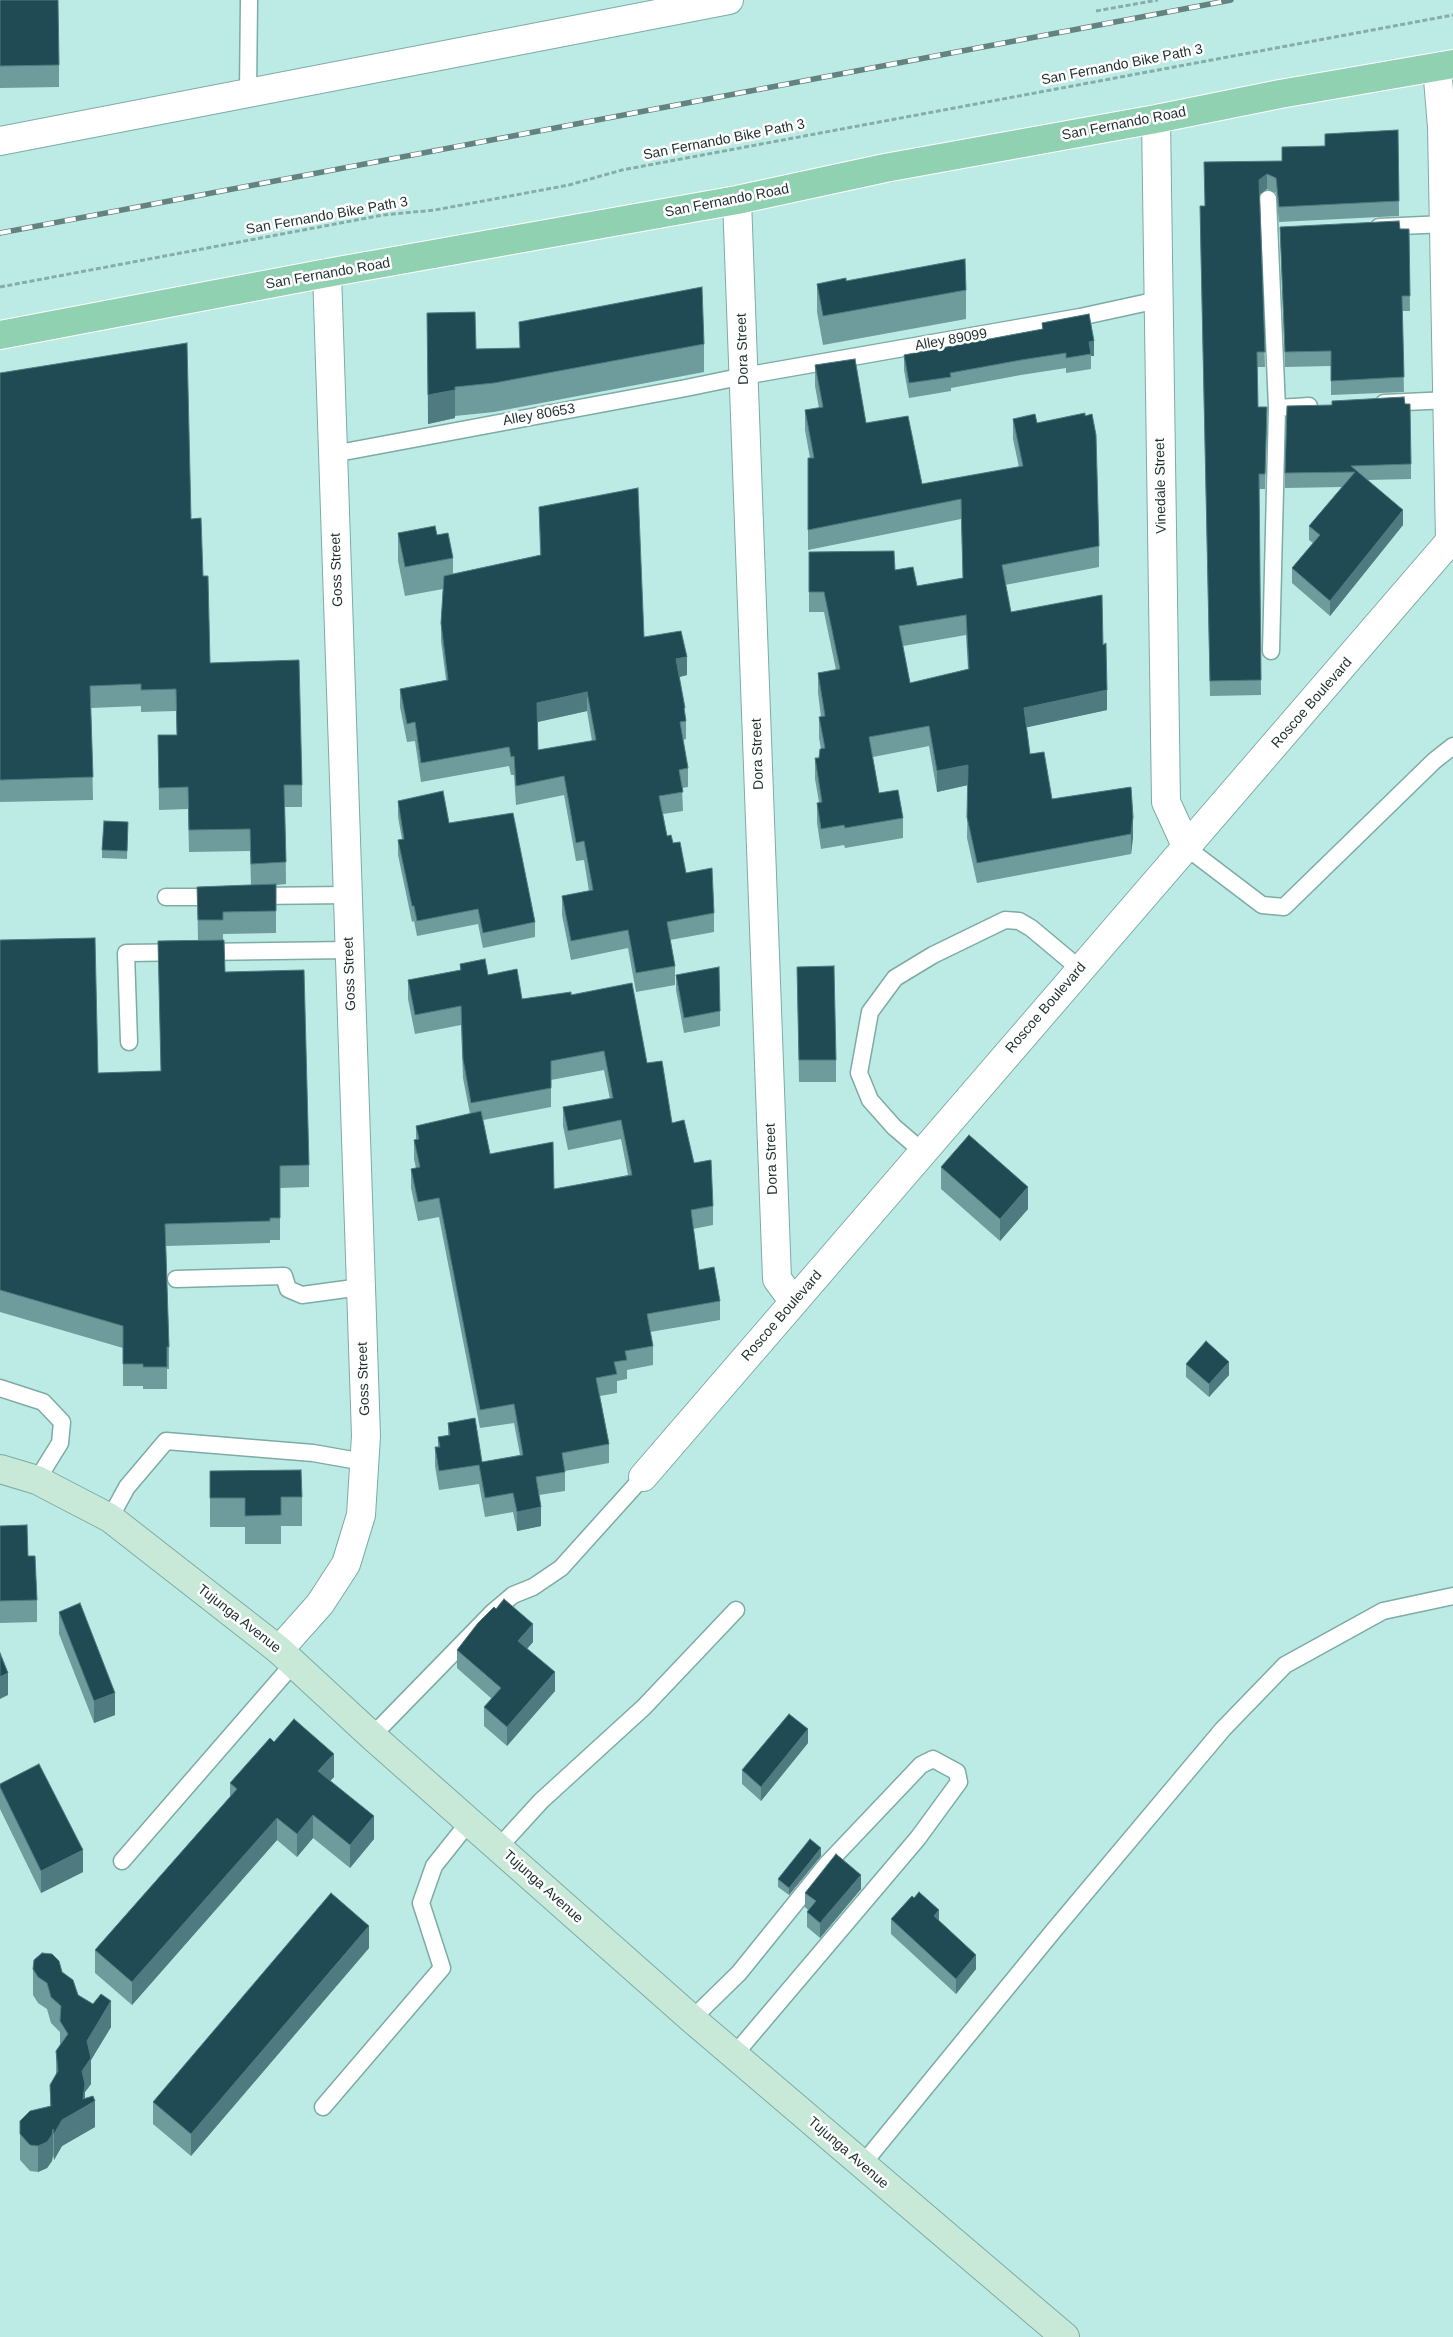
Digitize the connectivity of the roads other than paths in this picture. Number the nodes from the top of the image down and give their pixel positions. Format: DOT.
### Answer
graph roads {
  1 [pos="249,0"];
  2 [pos="729,0"];
  3 [pos="1445,66"];
  4 [pos="248,93"];
  5 [pos="1156,119"];
  6 [pos="0,141"];
  7 [pos="1268,199"];
  8 [pos="737,200"];
  9 [pos="1445,224"];
  10 [pos="1367,228"];
  11 [pos="1289,231"];
  12 [pos="1270,232"];
  13 [pos="327,273"];
  14 [pos="1158,300"];
  15 [pos="0,335"];
  16 [pos="744,376"];
  17 [pos="1449,400"];
  18 [pos="1370,404"];
  19 [pos="1324,406"];
  20 [pos="1277,408"];
  21 [pos="333,454"];
  22 [pos="1452,542"];
  23 [pos="1271,651"];
  24 [pos="1453,746"];
  25 [pos="1187,848"];
  26 [pos="348,894"];
  27 [pos="166,897"];
  28 [pos="350,950"];
  29 [pos="1080,969"];
  30 [pos="129,1042"];
  31 [pos="922,1151"];
  32 [pos="176,1279"];
  33 [pos="361,1287"];
  34 [pos="794,1302"];
  35 [pos="0,1388"];
  36 [pos="364,1462"];
  37 [pos="0,1469"];
  38 [pos="643,1476"];
  39 [pos="36,1480"];
  40 [pos="110,1518"];
  41 [pos="1453,1596"];
  42 [pos="736,1610"];
  43 [pos="286,1656"];
  44 [pos="372,1736"];
  45 [pos="469,1822"];
  46 [pos="499,1848"];
  47 [pos="122,1862"];
  48 [pos="692,2019"];
  49 [pos="735,2054"];
  50 [pos="324,2107"];
  51 [pos="862,2166"];
  52 [pos="1065,2337"];
  1 -- 4 [label="lane"];
  2 -- 4 [label="street"];
  3 -- 5 [label="main road, San Fernando Road"];
  3 -- 9 [label="street"];
  4 -- 6 [label="street"];
  5 -- 8 [label="main road, San Fernando Road"];
  5 -- 14 [label="street, Vinedale Street"];
  7 -- 12 [label="lane"];
  8 -- 13 [label="main road, San Fernando Road"];
  8 -- 16 [label="street, Dora Street"];
  9 -- 10 [label="lane"];
  9 -- 17 [label="street"];
  11 -- 12 [label="lane"];
  12 -- 20 [label="lane"];
  13 -- 15 [label="main road, San Fernando Road"];
  13 -- 21 [label="street, Goss Street"];
  14 -- 16 [label="lane, Alley 89099"];
  14 -- 25 [label="street, Vinedale Street"];
  16 -- 21 [label="lane, Alley 80653"];
  16 -- 34 [label="street, Dora Street"];
  17 -- 18 [label="lane"];
  17 -- 22 [label="street"];
  19 -- 20 [label="lane"];
  20 -- 23 [label="lane"];
  21 -- 26 [label="street, Goss Street"];
  22 -- 25 [label="street, Roscoe Boulevard"];
  24 -- 25 [label="lane"];
  25 -- 29 [label="street, Roscoe Boulevard"];
  26 -- 27 [label="lane"];
  26 -- 28 [label="street, Goss Street"];
  28 -- 30 [label="lane"];
  28 -- 33 [label="street, Goss Street"];
  29 -- 31 [label="street, Roscoe Boulevard"];
  29 -- 31 [label="lane"];
  31 -- 34 [label="street, Roscoe Boulevard"];
  32 -- 33 [label="lane"];
  33 -- 36 [label="street, Goss Street"];
  34 -- 38 [label="street, Roscoe Boulevard"];
  35 -- 39 [label="lane"];
  36 -- 40 [label="lane"];
  36 -- 43 [label="street, Goss Street"];
  37 -- 39 [label="street, Tujunga Avenue"];
  38 -- 44 [label="lane"];
  39 -- 40 [label="street, Tujunga Avenue"];
  40 -- 43 [label="street, Tujunga Avenue"];
  41 -- 51 [label="lane"];
  42 -- 46 [label="lane"];
  43 -- 44 [label="street, Tujunga Avenue"];
  43 -- 47 [label="lane"];
  44 -- 45 [label="street, Tujunga Avenue"];
  45 -- 46 [label="street, Tujunga Avenue"];
  45 -- 50 [label="lane"];
  46 -- 48 [label="street, Tujunga Avenue"];
  48 -- 49 [label="street, Tujunga Avenue"];
  48 -- 49 [label="lane"];
  49 -- 51 [label="street, Tujunga Avenue"];
  51 -- 52 [label="street, Tujunga Avenue"];
}
